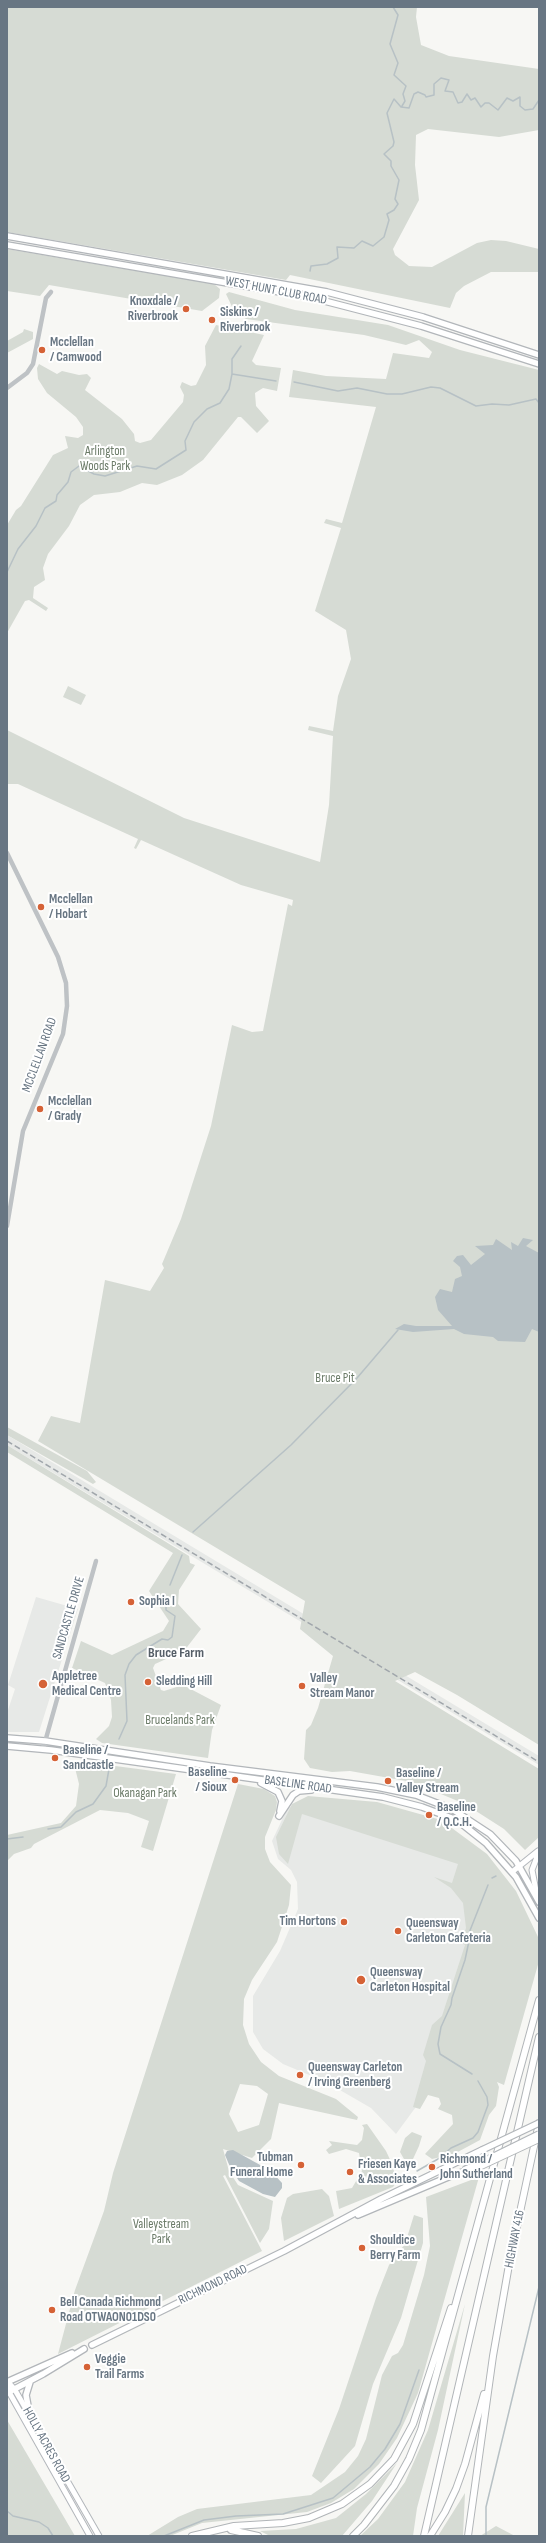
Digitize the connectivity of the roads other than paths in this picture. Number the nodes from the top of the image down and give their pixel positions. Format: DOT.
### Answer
graph roads {
  1 [pos="7,236"];
  2 [pos="7,245"];
  3 [pos="51,292"];
  4 [pos="539,355"];
  5 [pos="539,364"];
  6 [pos="7,388"];
  7 [pos="7,853"];
  8 [pos="7,1226"];
  9 [pos="96,1561"];
  10 [pos="7,1738"];
  11 [pos="45,1741"];
  12 [pos="7,1746"];
  13 [pos="43,1749"];
  14 [pos="246,1778"];
  15 [pos="331,1790"];
  16 [pos="539,1851"];
  17 [pos="520,1866"];
  18 [pos="512,1872"];
  19 [pos="538,1900"];
  20 [pos="539,1918"];
  21 [pos="539,2000"];
  22 [pos="539,2037"];
  23 [pos="539,2123"];
  24 [pos="539,2134"];
  25 [pos="539,2139"];
  26 [pos="479,2165"];
  27 [pos="449,2176"];
  28 [pos="342,2221"];
  29 [pos="471,2248"];
  30 [pos="92,2345"];
  31 [pos="84,2349"];
  32 [pos="493,2356"];
  33 [pos="32,2380"];
  34 [pos="7,2382"];
  35 [pos="10,2392"];
  36 [pos="30,2417"];
  37 [pos="215,2529"];
  38 [pos="90,2536"];
  39 [pos="99,2536"];
  40 [pos="192,2536"];
  41 [pos="258,2536"];
  42 [pos="353,2536"];
  43 [pos="424,2536"];
  44 [pos="430,2536"];
  45 [pos="468,2536"];
  1 -- 4 [label="main road, WEST HUNT CLUB ROAD"];
  2 -- 5 [label="main road, WEST HUNT CLUB ROAD"];
  3 -- 6 [label="street"];
  7 -- 8 [label="street, MCCLELLAN ROAD"];
  9 -- 11 [label="street, SANDCASTLE DRIVE"];
  10 -- 11 [label="main road, BASELINE ROAD"];
  11 -- 13 [label="street, SANDCASTLE DRIVE"];
  11 -- 17 [label="main road, BASELINE ROAD"];
  12 -- 13 [label="main road, BASELINE ROAD"];
  13 -- 14 [label="main road, BASELINE ROAD"];
  14 -- 15 [label="main road, BASELINE ROAD"];
  14 -- 15 [label="main road"];
  15 -- 18 [label="main road, BASELINE ROAD"];
  16 -- 17 [label="main road"];
  16 -- 19 [label="main road"];
  17 -- 18 [label="main road"];
  17 -- 19 [label="main road, BASELINE ROAD"];
  18 -- 20 [label="main road, BASELINE ROAD"];
  21 -- 29 [label="highway"];
  22 -- 43 [label="highway"];
  23 -- 28 [label="main road, RICHMOND ROAD, bridge"];
  23 -- 32 [label="highway, HIGHWAY 416"];
  24 -- 26 [label="main road, bridge"];
  25 -- 26 [label="highway, bridge"];
  26 -- 27 [label="highway"];
  27 -- 28 [label="main road, RICHMOND ROAD"];
  28 -- 30 [label="main road, RICHMOND ROAD"];
  29 -- 37 [label="highway"];
  29 -- 42 [label="highway"];
  30 -- 31 [label="main road, RICHMOND ROAD"];
  31 -- 33 [label="main road, RICHMOND ROAD"];
  31 -- 34 [label="main road, RICHMOND ROAD"];
  32 -- 44 [label="highway"];
  32 -- 45 [label="highway"];
  33 -- 35 [label="main road, RICHMOND ROAD"];
  33 -- 36 [label="main road"];
  34 -- 35 [label="main road, HOLLY ACRES ROAD"];
  35 -- 36 [label="main road, HOLLY ACRES ROAD"];
  35 -- 38 [label="main road, HOLLY ACRES ROAD"];
  36 -- 39 [label="main road, HOLLY ACRES ROAD"];
  37 -- 40 [label="highway"];
  37 -- 41 [label="highway"];
}
